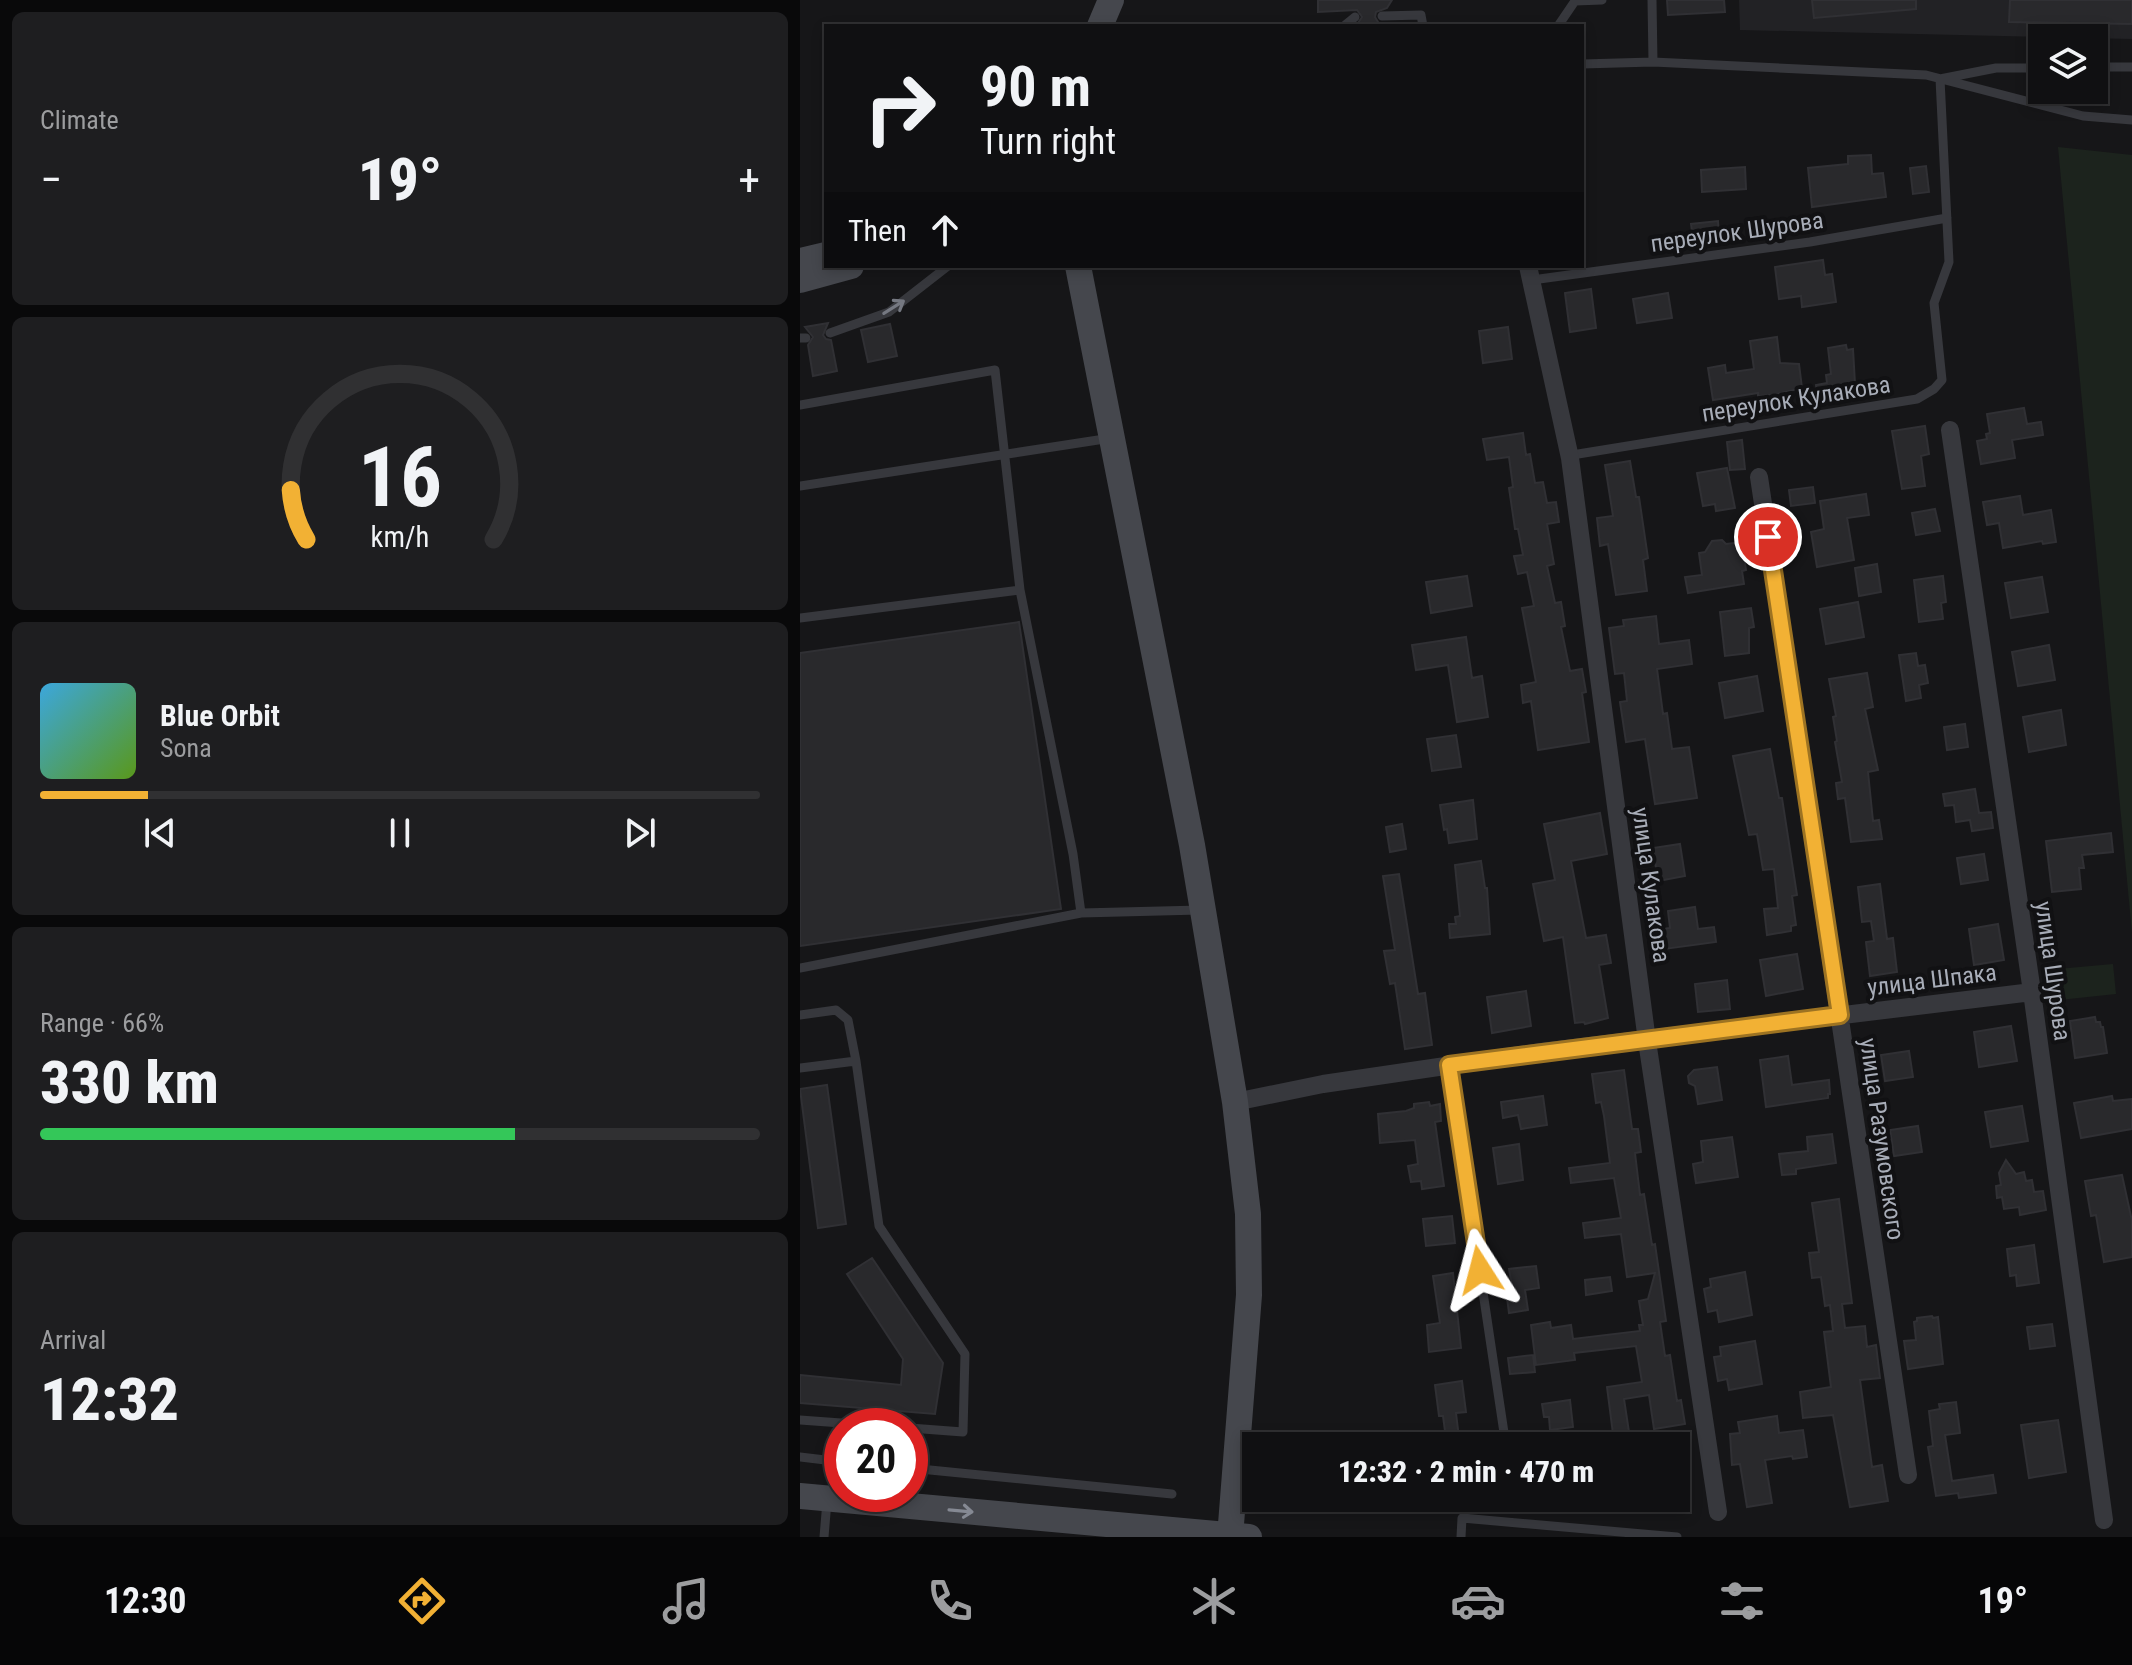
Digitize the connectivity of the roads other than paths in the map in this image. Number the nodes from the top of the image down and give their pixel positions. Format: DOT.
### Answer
graph roads {
  1 [pos="1111,0"];
  2 [pos="1129,0"];
  3 [pos="1602,0"];
  4 [pos="1652,0"];
  5 [pos="1382,16"];
  6 [pos="1355,17"];
  7 [pos="1101,24"];
  8 [pos="1120,24"];
  9 [pos="1346,24"];
  10 [pos="1423,24"];
  11 [pos="1559,24"];
  12 [pos="1653,62"];
  13 [pos="1584,64"];
  14 [pos="2108,67"];
  15 [pos="2132,67"];
  16 [pos="2028,68"];
  17 [pos="1940,79"];
  18 [pos="2132,120"];
  19 [pos="1947,218"];
  20 [pos="824,255"];
  21 [pos="800,261"];
  22 [pos="1584,267"];
  23 [pos="844,268"];
  24 [pos="945,268"];
  25 [pos="1078,268"];
  26 [pos="1575,268"];
  27 [pos="1530,273"];
  28 [pos="800,280"];
  29 [pos="830,333"];
  30 [pos="800,405"];
  31 [pos="1950,430"];
  32 [pos="1111,438"];
  33 [pos="1003,455"];
  34 [pos="1572,455"];
  35 [pos="1759,477"];
  36 [pos="800,486"];
  37 [pos="1020,590"];
  38 [pos="800,618"];
  39 [pos="1203,910"];
  40 [pos="1081,913"];
  41 [pos="800,968"];
  42 [pos="2032,992"];
  43 [pos="800,1015"];
  44 [pos="1840,1015"];
  45 [pos="1647,1041"];
  46 [pos="856,1061"];
  47 [pos="1449,1065"];
  48 [pos="800,1068"];
  49 [pos="1235,1102"];
  50 [pos="800,1420"];
  51 [pos="824,1422"];
  52 [pos="928,1429"];
  53 [pos="1504,1432"];
  54 [pos="800,1457"];
  55 [pos="824,1460"];
  56 [pos="928,1470"];
  57 [pos="1908,1475"];
  58 [pos="1172,1494"];
  59 [pos="800,1496"];
  60 [pos="824,1497"];
  61 [pos="928,1508"];
  62 [pos="837,1512"];
  63 [pos="1718,1512"];
  64 [pos="2104,1520"];
  65 [pos="1236,1536"];
  66 [pos="824,1537"];
  67 [pos="1461,1537"];
  68 [pos="1677,1537"];
  1 -- 7 [label="street"];
  2 -- 8 [label="street"];
  3 -- 11 [label="lane"];
  4 -- 12 [label="lane"];
  5 -- 10 [label="lane"];
  6 -- 9 [label="lane"];
  12 -- 13 [label="lane"];
  12 -- 17 [label="lane"];
  14 -- 15 [label="lane"];
  16 -- 17 [label="lane"];
  17 -- 18 [label="lane"];
  17 -- 19 [label="lane"];
  19 -- 22 [label="lane, переулок Шурова"];
  19 -- 34 [label="lane, переулок Кулакова"];
  20 -- 21 [label="street"];
  23 -- 28 [label="street"];
  29 -- 24 [label="lane, one-way"];
  25 -- 32 [label="street"];
  26 -- 27 [label="lane, переулок Шурова"];
  27 -- 45 [label="street, улица Кулакова"];
  30 -- 33 [label="lane"];
  31 -- 42 [label="street, улица Шурова"];
  32 -- 33 [label="lane"];
  32 -- 39 [label="street"];
  33 -- 36 [label="lane"];
  33 -- 37 [label="lane"];
  35 -- 44 [label="street, улица Разумовского"];
  37 -- 38 [label="lane"];
  37 -- 40 [label="lane"];
  39 -- 40 [label="lane"];
  39 -- 49 [label="street"];
  40 -- 41 [label="lane"];
  42 -- 44 [label="street, улица Шпака"];
  42 -- 64 [label="street, улица Шурова"];
  43 -- 46 [label="lane"];
  44 -- 45 [label="street, улица Шпака"];
  44 -- 57 [label="street, улица Разумовского"];
  45 -- 47 [label="street, улица Шпака"];
  45 -- 63 [label="street, улица Кулакова"];
  46 -- 48 [label="lane"];
  46 -- 52 [label="lane"];
  47 -- 49 [label="street, улица Шпака"];
  47 -- 53 [label="lane"];
  49 -- 65 [label="street"];
  50 -- 51 [label="lane"];
  54 -- 55 [label="lane"];
  56 -- 58 [label="lane"];
  59 -- 60 [label="street"];
  61 -- 65 [label="street, one-way"];
  62 -- 66 [label="lane"];
  67 -- 68 [label="lane"];
}
